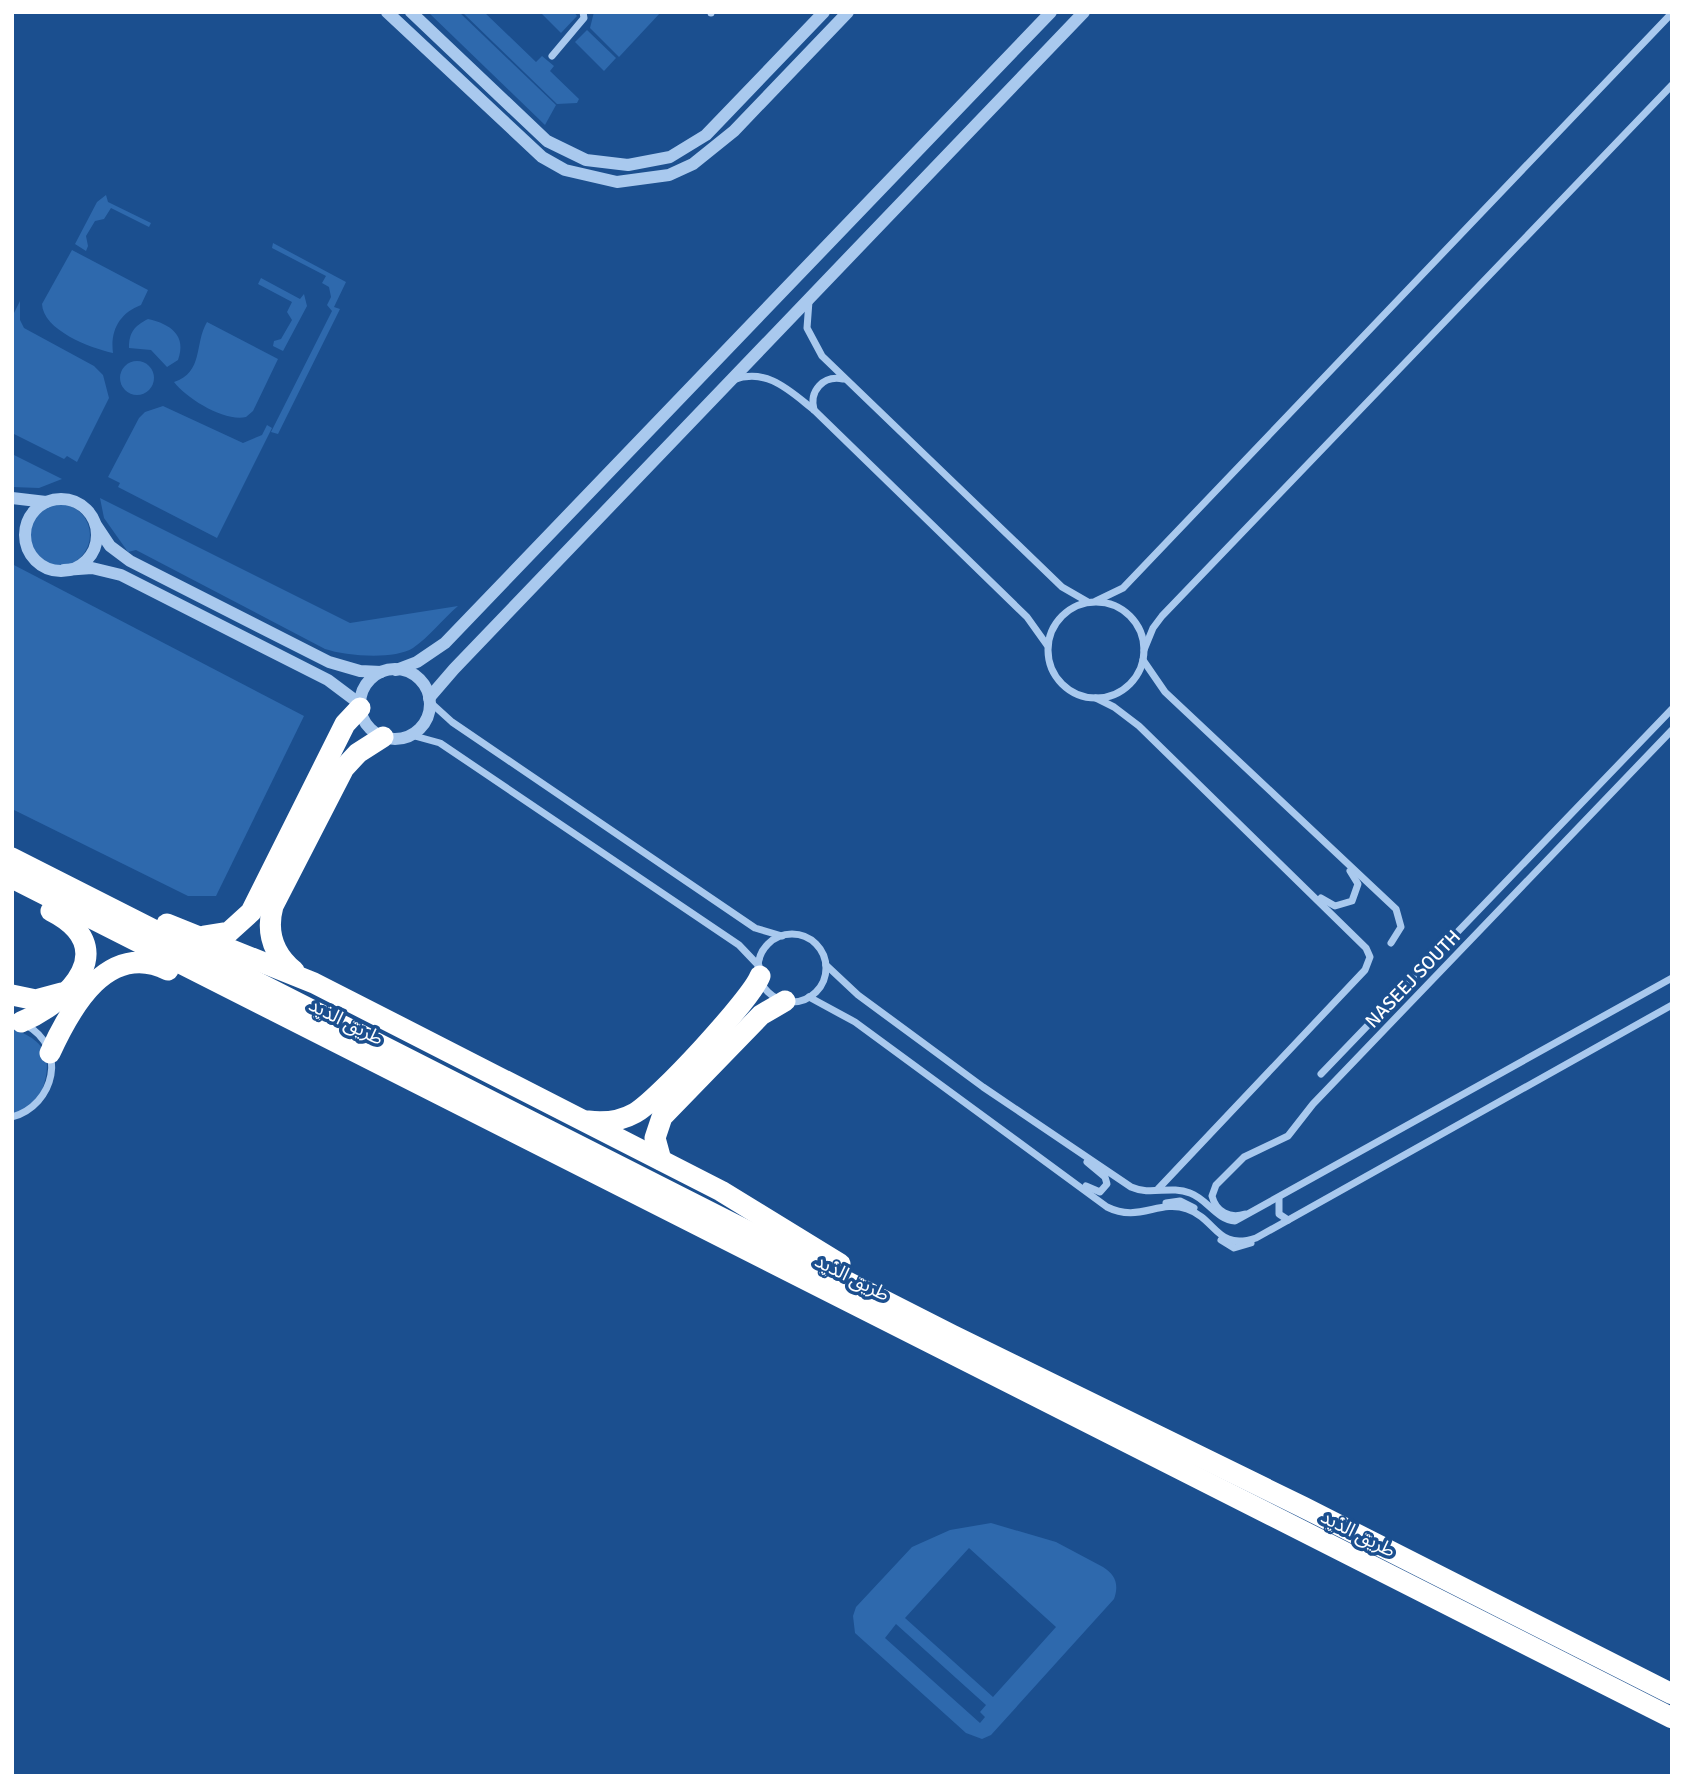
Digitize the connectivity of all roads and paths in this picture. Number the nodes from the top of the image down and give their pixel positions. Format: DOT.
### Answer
graph roads {
  1 [pos="387,12"];
  2 [pos="411,12"];
  3 [pos="583,12"];
  4 [pos="824,12"];
  5 [pos="848,12"];
  6 [pos="1051,12"];
  7 [pos="1084,12"];
  8 [pos="1672,13"];
  9 [pos="552,55"];
  10 [pos="1672,85"];
  11 [pos="811,296"];
  12 [pos="843,379"];
  13 [pos="729,382"];
  14 [pos="814,410"];
  15 [pos="12,498"];
  16 [pos="46,502"];
  17 [pos="12,524"];
  18 [pos="96,525"];
  19 [pos="25,540"];
  20 [pos="64,570"];
  21 [pos="1092,601"];
  22 [pos="1047,645"];
  23 [pos="1144,650"];
  24 [pos="1143,660"];
  25 [pos="396,670"];
  26 [pos="381,672"];
  27 [pos="1096,698"];
  28 [pos="430,700"];
  29 [pos="360,706"];
  30 [pos="1672,709"];
  31 [pos="1672,730"];
  32 [pos="411,735"];
  33 [pos="383,737"];
  34 [pos="1338,854"];
  35 [pos="12,858"];
  36 [pos="12,878"];
  37 [pos="1303,886"];
  38 [pos="12,891"];
  39 [pos="100,903"];
  40 [pos="196,935"];
  41 [pos="782,936"];
  42 [pos="1391,943"];
  43 [pos="826,964"];
  44 [pos="759,971"];
  45 [pos="1672,978"];
  46 [pos="314,983"];
  47 [pos="70,990"];
  48 [pos="12,995"];
  49 [pos="809,998"];
  50 [pos="785,1001"];
  51 [pos="1672,1005"];
  52 [pos="273,1010"];
  53 [pos="17,1021"];
  54 [pos="50,1054"];
  55 [pos="1321,1074"];
  56 [pos="12,1117"];
  57 [pos="583,1120"];
  58 [pos="1082,1154"];
  59 [pos="661,1160"];
  60 [pos="1064,1176"];
  61 [pos="1154,1192"];
  62 [pos="1279,1199"];
  63 [pos="1259,1210"];
  64 [pos="1288,1220"];
  65 [pos="952,1335"];
  66 [pos="1672,1694"];
  67 [pos="1672,1718"];
  1 -- 5 [label="street"];
  2 -- 4 [label="street"];
  3 -- 9 [label="street"];
  6 -- 25 [label="street"];
  7 -- 11 [label="street"];
  8 -- 21 [label="street"];
  10 -- 23 [label="street"];
  11 -- 12 [label="street"];
  11 -- 13 [label="street"];
  12 -- 14 [label="street"];
  12 -- 21 [label="street"];
  13 -- 14 [label="street"];
  13 -- 28 [label="street"];
  14 -- 22 [label="street"];
  15 -- 16 [label="street"];
  16 -- 18 [label="street"];
  16 -- 19 [label="street"];
  17 -- 19 [label="street"];
  18 -- 20 [label="street"];
  18 -- 26 [label="street"];
  19 -- 20 [label="street"];
  20 -- 29 [label="street"];
  21 -- 22 [label="street"];
  21 -- 23 [label="street"];
  22 -- 27 [label="street"];
  23 -- 24 [label="street"];
  24 -- 27 [label="street"];
  24 -- 34 [label="street"];
  25 -- 26 [label="street"];
  25 -- 28 [label="street"];
  26 -- 29 [label="street"];
  27 -- 37 [label="street"];
  28 -- 32 [label="street"];
  28 -- 41 [label="street"];
  29 -- 33 [label="street"];
  29 -- 40 [label="highway"];
  30 -- 55 [label="street"];
  31 -- 63 [label="street, NASEEJ SOUTH"];
  32 -- 33 [label="street"];
  32 -- 44 [label="street"];
  33 -- 46 [label="highway"];
  34 -- 37 [label="street"];
  34 -- 42 [label="street"];
  35 -- 39 [label="highway, طريق الذيد"];
  36 -- 52 [label="highway, طريق الذيد"];
  37 -- 61 [label="street"];
  38 -- 47 [label="highway"];
  39 -- 40 [label="highway"];
  39 -- 65 [label="highway, طريق الذيد"];
  40 -- 46 [label="highway"];
  41 -- 43 [label="street"];
  41 -- 44 [label="street"];
  43 -- 49 [label="street"];
  43 -- 58 [label="street"];
  44 -- 50 [label="street"];
  44 -- 57 [label="highway"];
  45 -- 62 [label="street"];
  46 -- 57 [label="highway"];
  47 -- 48 [label="highway"];
  47 -- 53 [label="highway"];
  49 -- 50 [label="street"];
  49 -- 60 [label="street"];
  50 -- 59 [label="highway"];
  51 -- 64 [label="street"];
  52 -- 54 [label="highway"];
  52 -- 67 [label="highway, طريق الذيد"];
  53 -- 54 [label="street"];
  54 -- 56 [label="street"];
  57 -- 59 [label="highway"];
  58 -- 60 [label="street"];
  58 -- 61 [label="street"];
  59 -- 65 [label="highway"];
  60 -- 64 [label="street"];
  61 -- 63 [label="street"];
  62 -- 63 [label="street"];
  62 -- 64 [label="street"];
  65 -- 66 [label="highway, طريق الذيد"];
}
